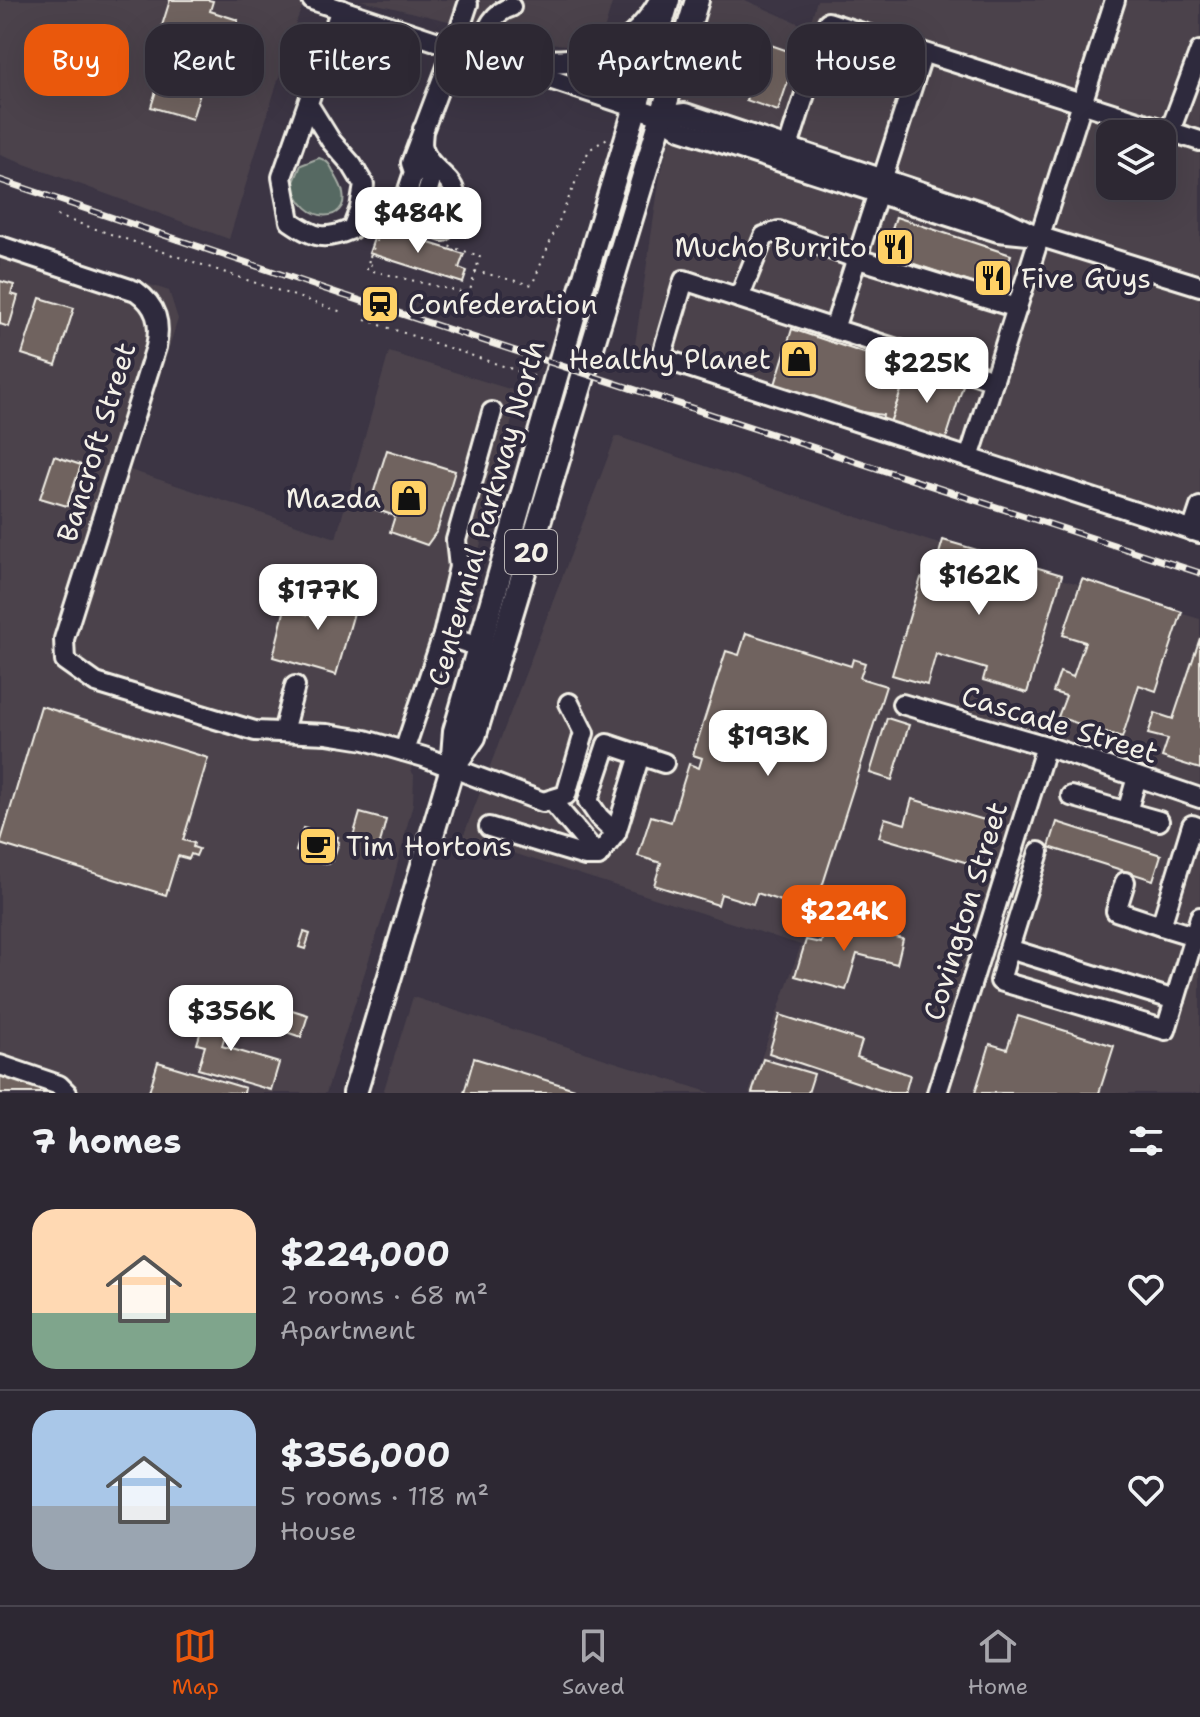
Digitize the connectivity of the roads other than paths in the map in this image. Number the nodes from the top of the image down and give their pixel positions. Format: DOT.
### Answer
graph roads {
  1 [pos="312,0"];
  2 [pos="662,0"];
  3 [pos="668,0"];
  4 [pos="697,0"];
  5 [pos="1115,0"];
  6 [pos="468,4"];
  7 [pos="504,6"];
  8 [pos="341,9"];
  9 [pos="461,24"];
  10 [pos="491,24"];
  11 [pos="436,40"];
  12 [pos="1200,51"];
  13 [pos="925,54"];
  14 [pos="553,59"];
  15 [pos="553,80"];
  16 [pos="436,94"];
  17 [pos="804,96"];
  18 [pos="909,96"];
  19 [pos="1081,103"];
  20 [pos="308,104"];
  21 [pos="637,109"];
  22 [pos="661,116"];
  23 [pos="1135,120"];
  24 [pos="1174,120"];
  25 [pos="423,129"];
  26 [pos="1176,133"];
  27 [pos="1200,141"];
  28 [pos="788,147"];
  29 [pos="881,186"];
  30 [pos="1038,236"];
  31 [pos="0,246"];
  32 [pos="858,259"];
  33 [pos="1200,286"];
  34 [pos="739,298"];
  35 [pos="1017,308"];
  36 [pos="834,329"];
  37 [pos="994,380"];
  38 [pos="492,412"];
  39 [pos="969,458"];
  40 [pos="1200,507"];
  41 [pos="1196,532"];
  42 [pos="443,635"];
  43 [pos="479,647"];
  44 [pos="295,686"];
  45 [pos="569,703"];
  46 [pos="902,704"];
  47 [pos="283,732"];
  48 [pos="1046,746"];
  49 [pos="404,751"];
  50 [pos="640,755"];
  51 [pos="664,763"];
  52 [pos="452,768"];
  53 [pos="1137,777"];
  54 [pos="1071,796"];
  55 [pos="1200,798"];
  56 [pos="551,800"];
  57 [pos="1127,812"];
  58 [pos="1159,821"];
  59 [pos="489,827"];
  60 [pos="1200,828"];
  61 [pos="616,833"];
  62 [pos="1039,852"];
  63 [pos="598,856"];
  64 [pos="1006,873"];
  65 [pos="1030,881"];
  66 [pos="1125,882"];
  67 [pos="1200,917"];
  68 [pos="1161,926"];
  69 [pos="1194,936"];
  70 [pos="980,955"];
  71 [pos="1007,956"];
  72 [pos="1175,1000"];
  73 [pos="0,1065"];
  74 [pos="61,1090"];
  75 [pos="355,1093"];
  76 [pos="937,1093"];
  1 -- 8 [label="street"];
  2 -- 14 [label="main road"];
  3 -- 21 [label="main road, Centennial Parkway North"];
  4 -- 22 [label="main road, Centennial Parkway North / 20"];
  5 -- 19 [label="street"];
  6 -- 9 [label="street"];
  7 -- 10 [label="street"];
  8 -- 11 [label="street"];
  8 -- 20 [label="street"];
  12 -- 24 [label="street"];
  13 -- 19 [label="street"];
  15 -- 21 [label="street"];
  16 -- 25 [label="street"];
  17 -- 28 [label="street"];
  18 -- 29 [label="street"];
  19 -- 23 [label="street"];
  19 -- 30 [label="street"];
  20 -- 20 [label="street"];
  21 -- 22 [label="street"];
  21 -- 43 [label="main road, Centennial Parkway North / 20"];
  22 -- 28 [label="street"];
  22 -- 29 [label="street"];
  22 -- 52 [label="main road, Centennial Parkway North / 20"];
  25 -- 25 [label="street"];
  26 -- 27 [label="street"];
  28 -- 29 [label="street"];
  29 -- 30 [label="street"];
  29 -- 32 [label="street"];
  30 -- 33 [label="street"];
  30 -- 35 [label="street"];
  31 -- 47 [label="street, Bancroft Street"];
  32 -- 34 [label="street"];
  32 -- 35 [label="street"];
  32 -- 36 [label="street"];
  34 -- 36 [label="street"];
  34 -- 39 [label="street"];
  35 -- 37 [label="street"];
  36 -- 37 [label="street"];
  37 -- 39 [label="street"];
  38 -- 42 [label="street"];
  39 -- 41 [label="street"];
  40 -- 41 [label="street"];
  42 -- 43 [label="street"];
  42 -- 49 [label="street"];
  43 -- 52 [label="main road, Centennial Parkway North / 20"];
  44 -- 47 [label="street"];
  45 -- 56 [label="street"];
  46 -- 48 [label="street, Cascade Street"];
  47 -- 49 [label="street"];
  48 -- 53 [label="street, Cascade Street"];
  48 -- 64 [label="street, Covington Street"];
  49 -- 52 [label="street"];
  50 -- 51 [label="street"];
  50 -- 61 [label="street"];
  50 -- 61 [label="street"];
  52 -- 56 [label="street"];
  52 -- 75 [label="main road, Centennial Parkway North / 20"];
  53 -- 55 [label="street, Cascade Street"];
  53 -- 57 [label="street"];
  54 -- 57 [label="street"];
  56 -- 63 [label="street"];
  57 -- 58 [label="street"];
  59 -- 63 [label="street"];
  60 -- 68 [label="street"];
  61 -- 63 [label="street"];
  62 -- 65 [label="street"];
  64 -- 65 [label="street"];
  64 -- 70 [label="street, Covington Street"];
  65 -- 71 [label="street"];
  66 -- 68 [label="street"];
  67 -- 69 [label="street"];
  68 -- 69 [label="street"];
  69 -- 72 [label="street"];
  70 -- 71 [label="street"];
  70 -- 76 [label="street, Covington Street"];
  71 -- 72 [label="street"];
  71 -- 72 [label="street"];
  73 -- 74 [label="street"];
}
